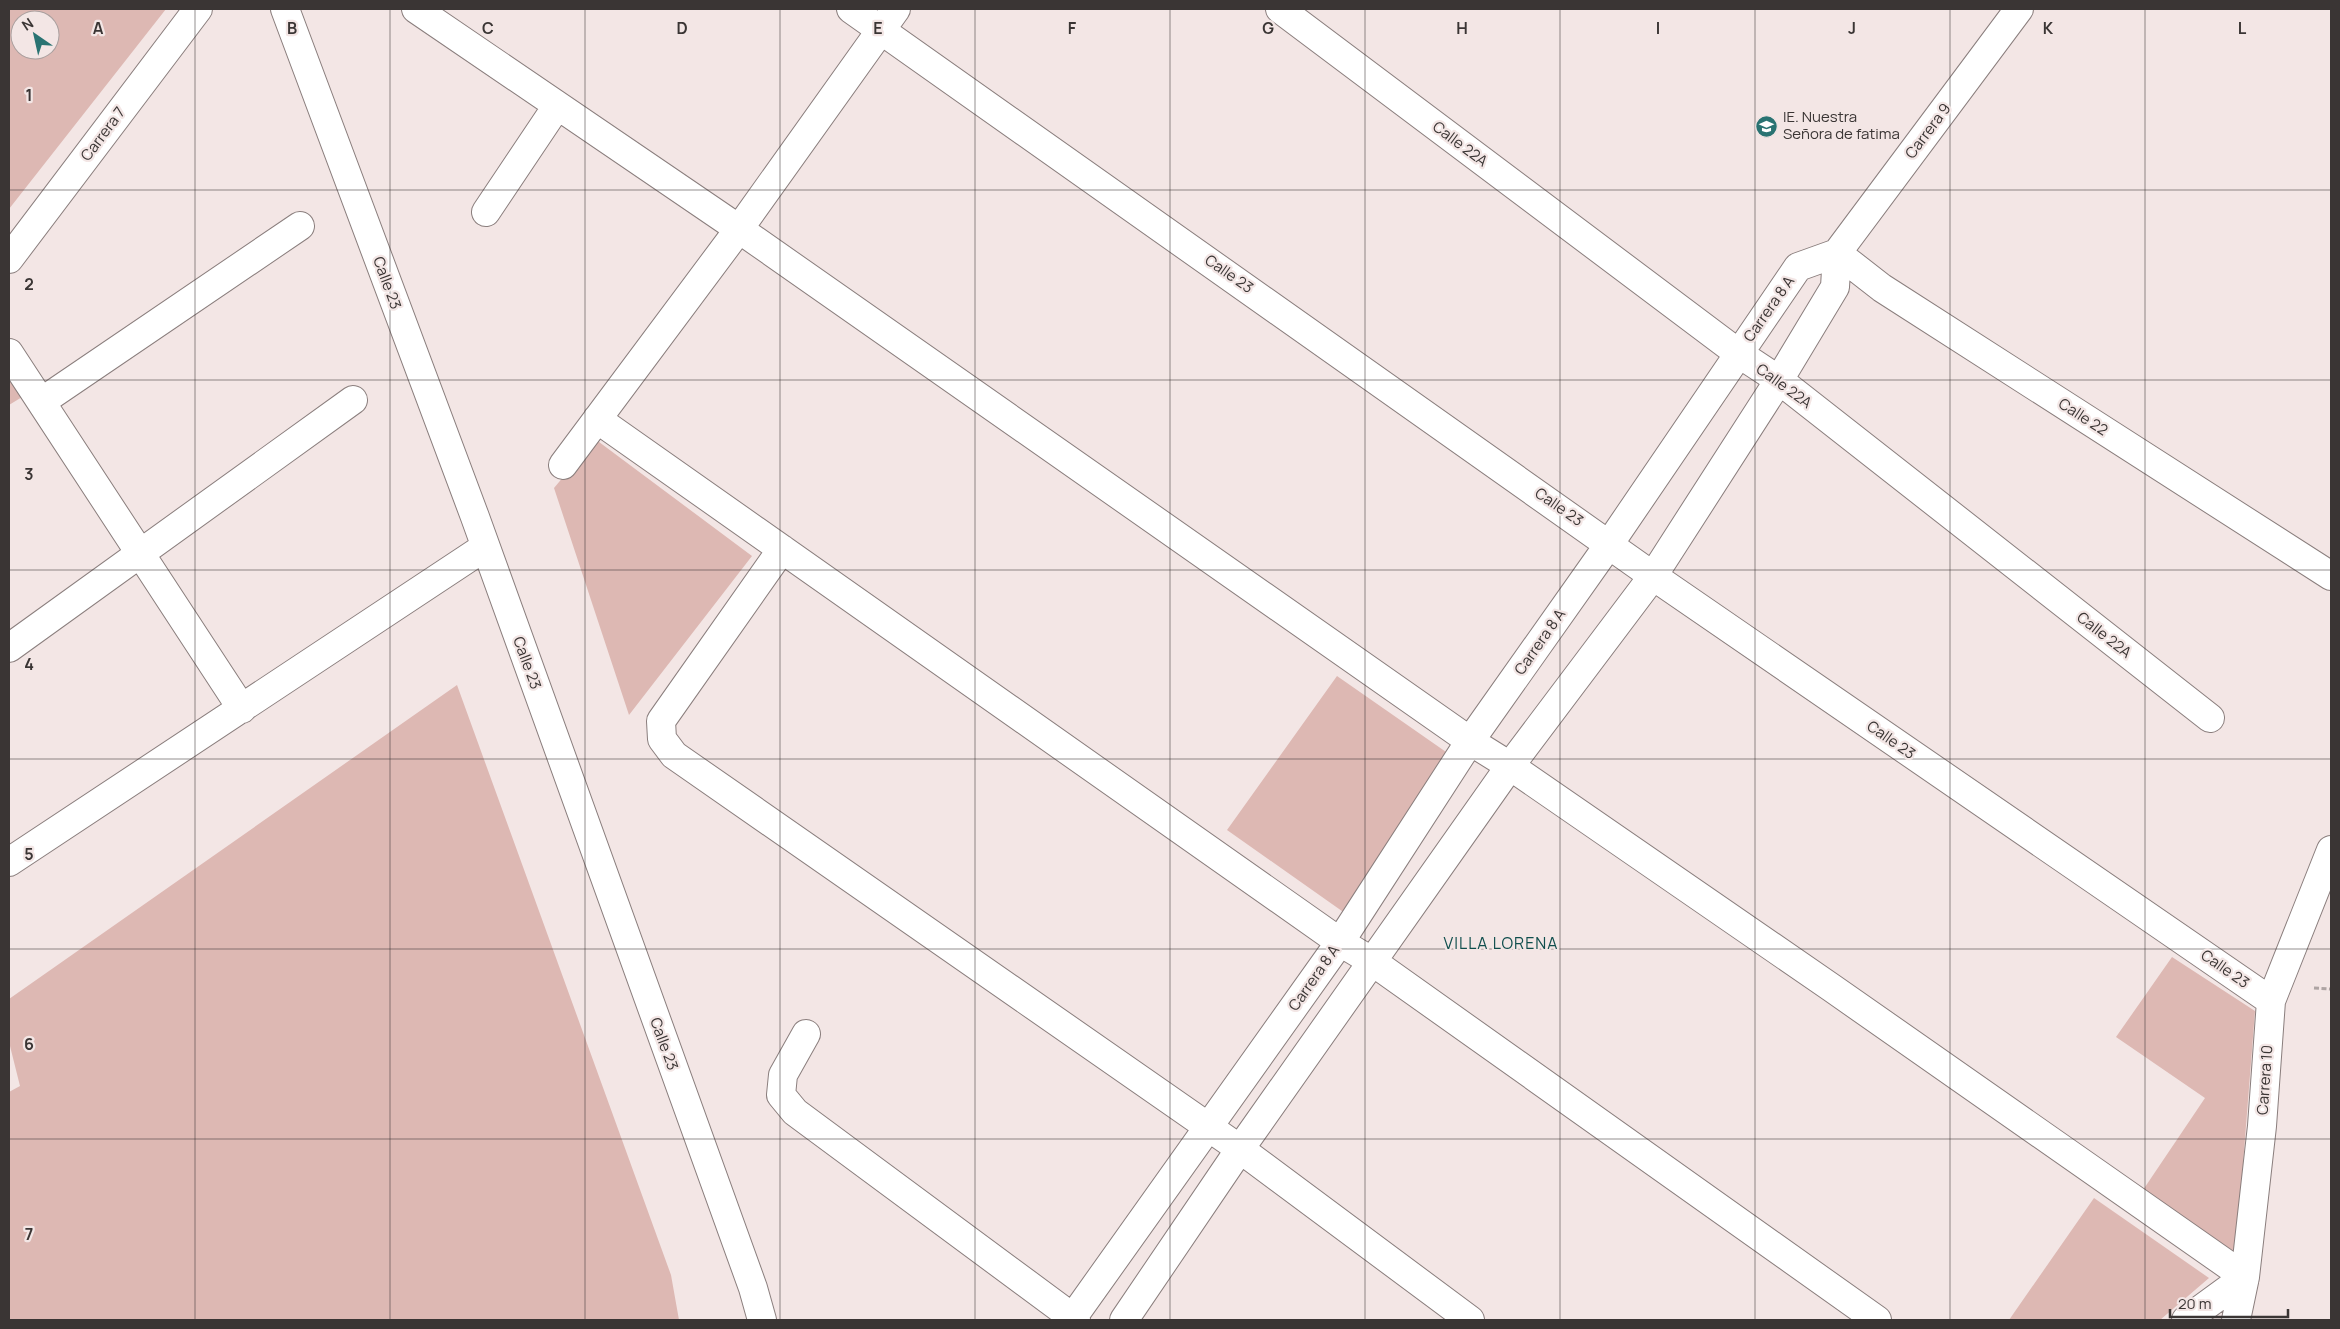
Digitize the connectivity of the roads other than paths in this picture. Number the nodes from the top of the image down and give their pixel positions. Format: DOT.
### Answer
graph roads {
  1 [pos="198,9"];
  2 [pos="285,9"];
  3 [pos="416,9"];
  4 [pos="851,9"];
  5 [pos="1280,9"];
  6 [pos="2019,9"];
  7 [pos="889,19"];
  8 [pos="557,106"];
  9 [pos="486,212"];
  10 [pos="300,226"];
  11 [pos="739,228"];
  12 [pos="1837,254"];
  13 [pos="9,260"];
  14 [pos="9,353"];
  15 [pos="1738,353"];
  16 [pos="1779,380"];
  17 [pos="353,400"];
  18 [pos="41,402"];
  19 [pos="597,419"];
  20 [pos="563,464"];
  21 [pos="1610,543"];
  22 [pos="485,548"];
  23 [pos="782,549"];
  24 [pos="141,552"];
  25 [pos="1653,576"];
  26 [pos="2331,576"];
  27 [pos="9,648"];
  28 [pos="242,708"];
  29 [pos="2210,718"];
  30 [pos="1470,741"];
  31 [pos="1510,766"];
  32 [pos="2331,850"];
  33 [pos="9,862"];
  34 [pos="1340,942"];
  35 [pos="1373,962"];
  36 [pos="2271,1001"];
  37 [pos="806,1034"];
  38 [pos="1208,1128"];
  39 [pos="1240,1149"];
  40 [pos="2245,1277"];
  41 [pos="762,1320"];
  42 [pos="1073,1320"];
  43 [pos="1124,1320"];
  44 [pos="1470,1320"];
  45 [pos="1877,1320"];
  46 [pos="2186,1320"];
  47 [pos="2236,1320"];
  1 -- 13 [label="street, Carrera 7"];
  2 -- 22 [label="street, Calle 23"];
  3 -- 8 [label="street"];
  4 -- 7 [label="street, Calle 23"];
  5 -- 15 [label="street, Calle 22A"];
  6 -- 12 [label="street, Carrera 9"];
  7 -- 11 [label="street"];
  7 -- 21 [label="street, Calle 23"];
  8 -- 9 [label="street"];
  8 -- 11 [label="street"];
  10 -- 18 [label="street"];
  11 -- 19 [label="street"];
  11 -- 30 [label="street"];
  12 -- 15 [label="street, Carrera 8 A"];
  12 -- 16 [label="street"];
  12 -- 26 [label="street, Calle 22"];
  14 -- 18 [label="street"];
  15 -- 16 [label="street, Calle 22A"];
  15 -- 21 [label="street, Carrera 8 A"];
  16 -- 25 [label="street"];
  16 -- 29 [label="street, Calle 22A"];
  17 -- 24 [label="street"];
  18 -- 24 [label="street"];
  19 -- 20 [label="street"];
  19 -- 23 [label="street"];
  21 -- 25 [label="street, Calle 23"];
  21 -- 30 [label="street, Carrera 8 A"];
  22 -- 28 [label="street"];
  22 -- 41 [label="street, Calle 23"];
  23 -- 34 [label="street"];
  23 -- 38 [label="street"];
  24 -- 27 [label="street"];
  24 -- 28 [label="street"];
  25 -- 31 [label="street"];
  25 -- 36 [label="street, Calle 23"];
  28 -- 33 [label="street"];
  30 -- 31 [label="street"];
  30 -- 34 [label="street, Carrera 8 A"];
  31 -- 35 [label="street"];
  31 -- 40 [label="street"];
  32 -- 36 [label="street, Carrera 10"];
  34 -- 35 [label="street"];
  34 -- 38 [label="street, Carrera 8 A"];
  35 -- 39 [label="street"];
  35 -- 45 [label="street"];
  36 -- 40 [label="street, Carrera 10"];
  37 -- 42 [label="street"];
  38 -- 39 [label="street"];
  38 -- 42 [label="street, Carrera 8 A"];
  39 -- 43 [label="street"];
  39 -- 44 [label="street"];
  40 -- 46 [label="street"];
  40 -- 47 [label="street, Carrera 10"];
}
